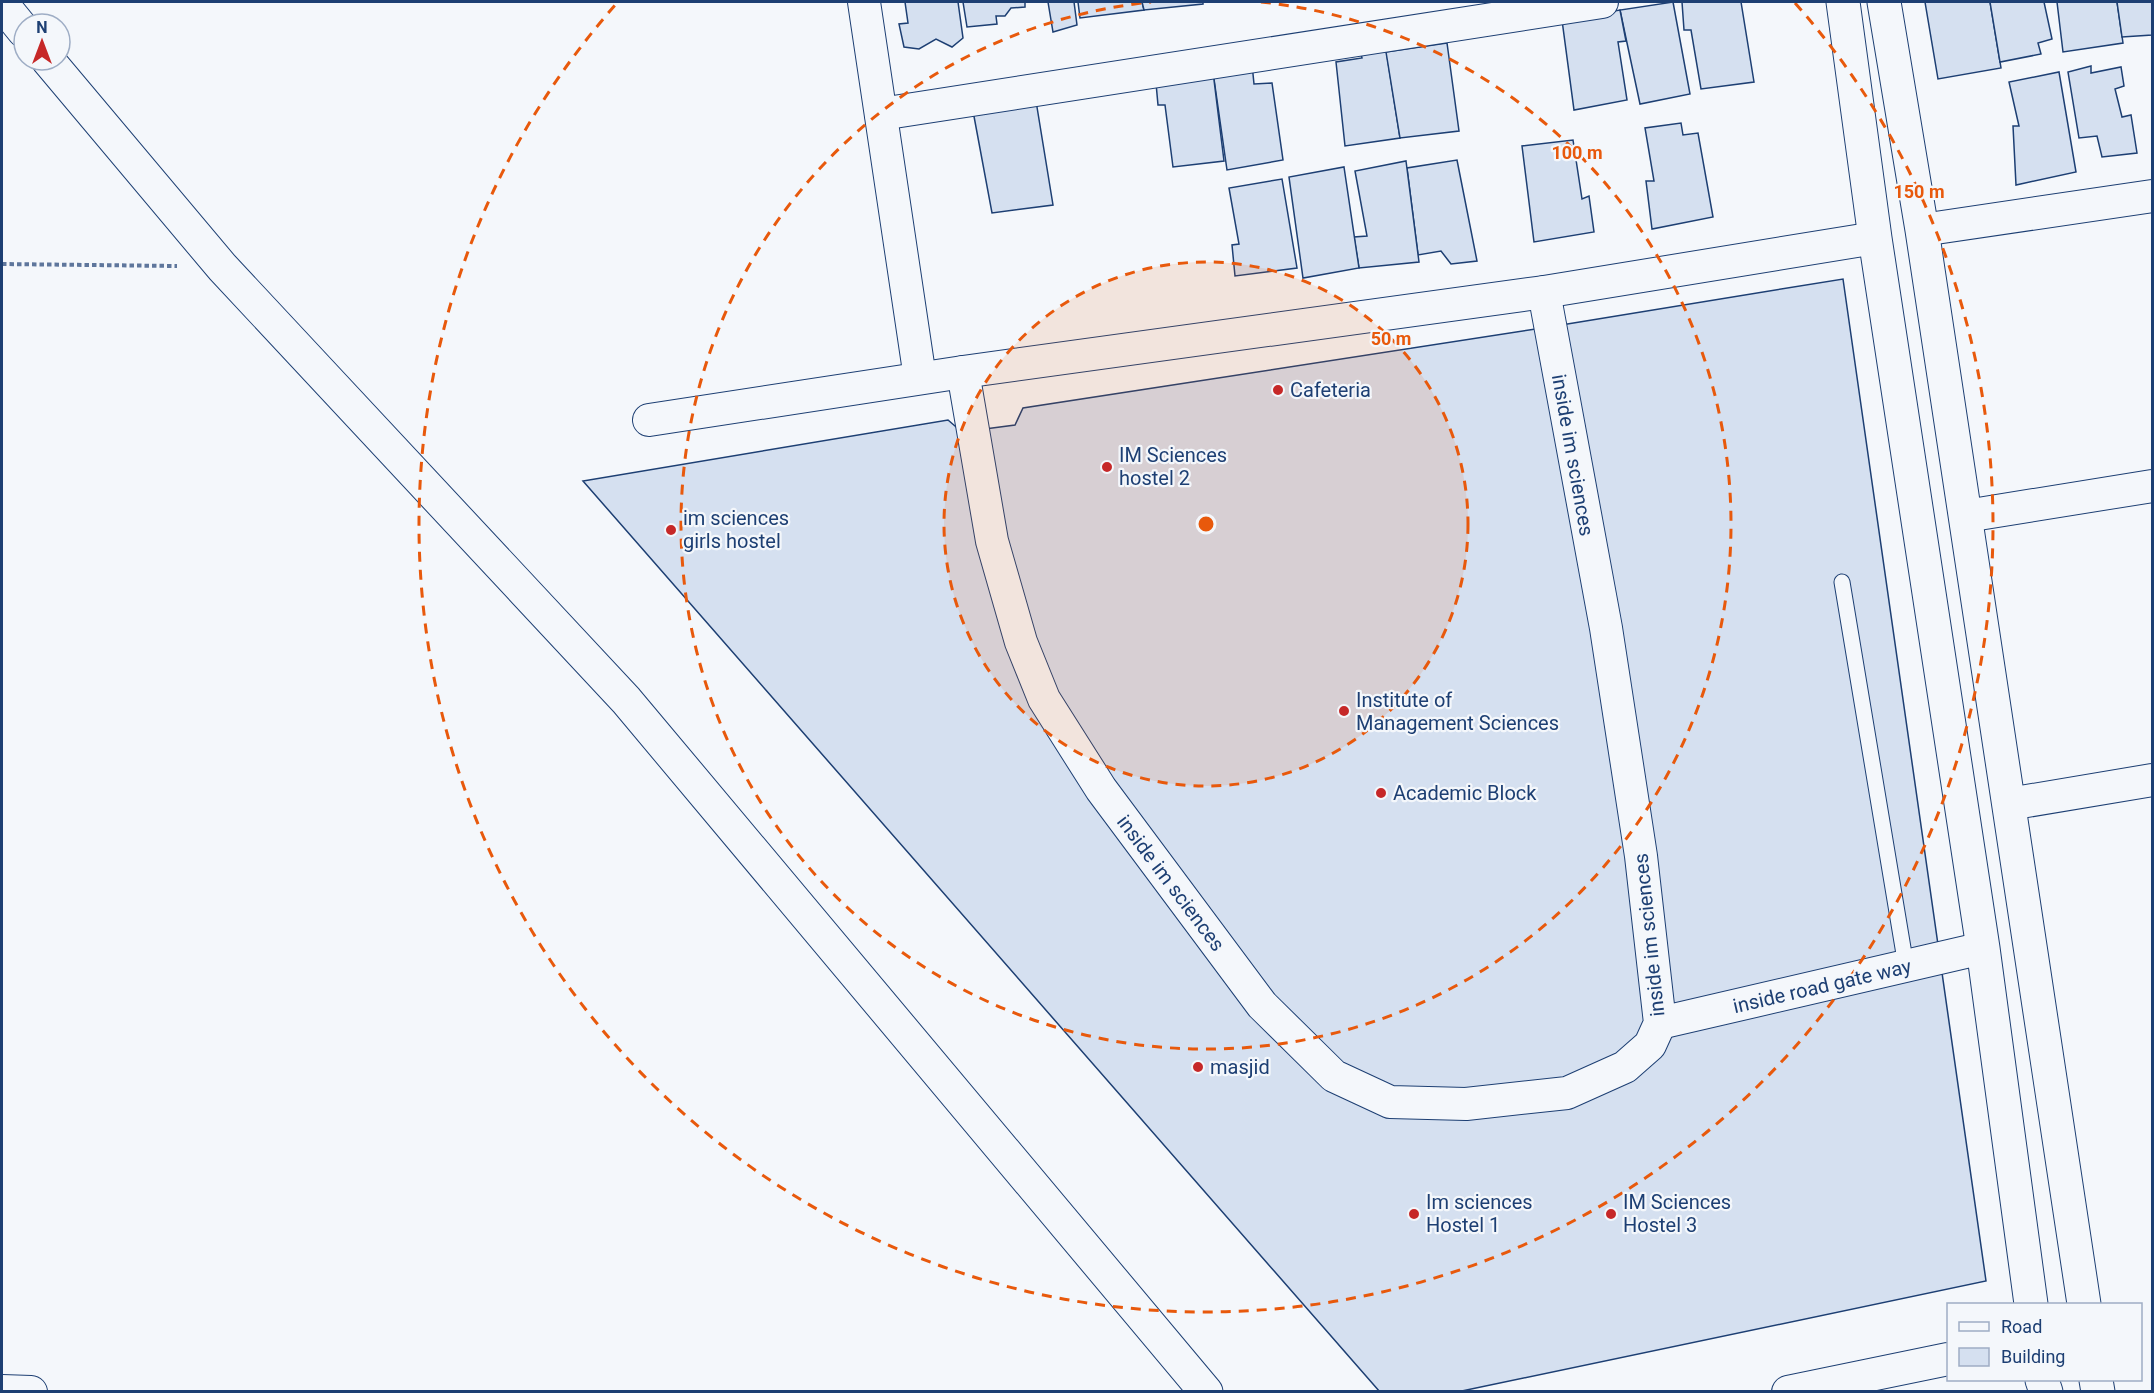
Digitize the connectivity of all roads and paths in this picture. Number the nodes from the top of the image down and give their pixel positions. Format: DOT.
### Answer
graph roads {
  1 [pos="864,2"];
  2 [pos="1602,2"];
  3 [pos="1844,2"];
  4 [pos="1884,2"];
  5 [pos="2,4"];
  6 [pos="12,16"];
  7 [pos="58,72"];
  8 [pos="880,114"];
  9 [pos="2152,196"];
  10 [pos="1922,230"];
  11 [pos="1875,238"];
  12 [pos="2,264"];
  13 [pos="222,267"];
  14 [pos="1544,292"];
  15 [pos="1938,335"];
  16 [pos="1892,344"];
  17 [pos="963,372"];
  18 [pos="920,378"];
  19 [pos="649,420"];
  20 [pos="2152,486"];
  21 [pos="1966,516"];
  22 [pos="1842,582"];
  23 [pos="2152,780"];
  24 [pos="2009,804"];
  25 [pos="2029,940"];
  26 [pos="1983,948"];
  27 [pos="1906,966"];
  28 [pos="1660,1023"];
  29 [pos="2031,1303"];
  30 [pos="2084,1303"];
  31 [pos="1947,1359"];
  32 [pos="2,1391"];
  33 [pos="31,1392"];
  34 [pos="1206,1392"];
  35 [pos="1788,1392"];
  1 -- 8 [label="street"];
  2 -- 8 [label="street"];
  3 -- 11 [label="street"];
  4 -- 10 [label="street"];
  5 -- 6 [label="street"];
  7 -- 13 [label="street"];
  8 -- 18 [label="street"];
  9 -- 10 [label="street"];
  10 -- 15 [label="street"];
  11 -- 14 [label="street"];
  11 -- 16 [label="street"];
  12 -- 13 [label="path"];
  13 -- 34 [label="street"];
  14 -- 17 [label="street"];
  14 -- 28 [label="street, inside im sciences"];
  15 -- 16 [label="street"];
  15 -- 21 [label="street"];
  16 -- 26 [label="street"];
  17 -- 18 [label="street"];
  17 -- 28 [label="street, inside im sciences"];
  18 -- 19 [label="street"];
  20 -- 21 [label="street"];
  21 -- 24 [label="street"];
  22 -- 27 [label="lane"];
  23 -- 24 [label="street"];
  24 -- 25 [label="street"];
  25 -- 26 [label="street"];
  25 -- 30 [label="street"];
  26 -- 27 [label="street, inside road gate way"];
  26 -- 29 [label="street"];
  27 -- 28 [label="street, inside road gate way"];
  31 -- 35 [label="street"];
  32 -- 33 [label="street"];
}
